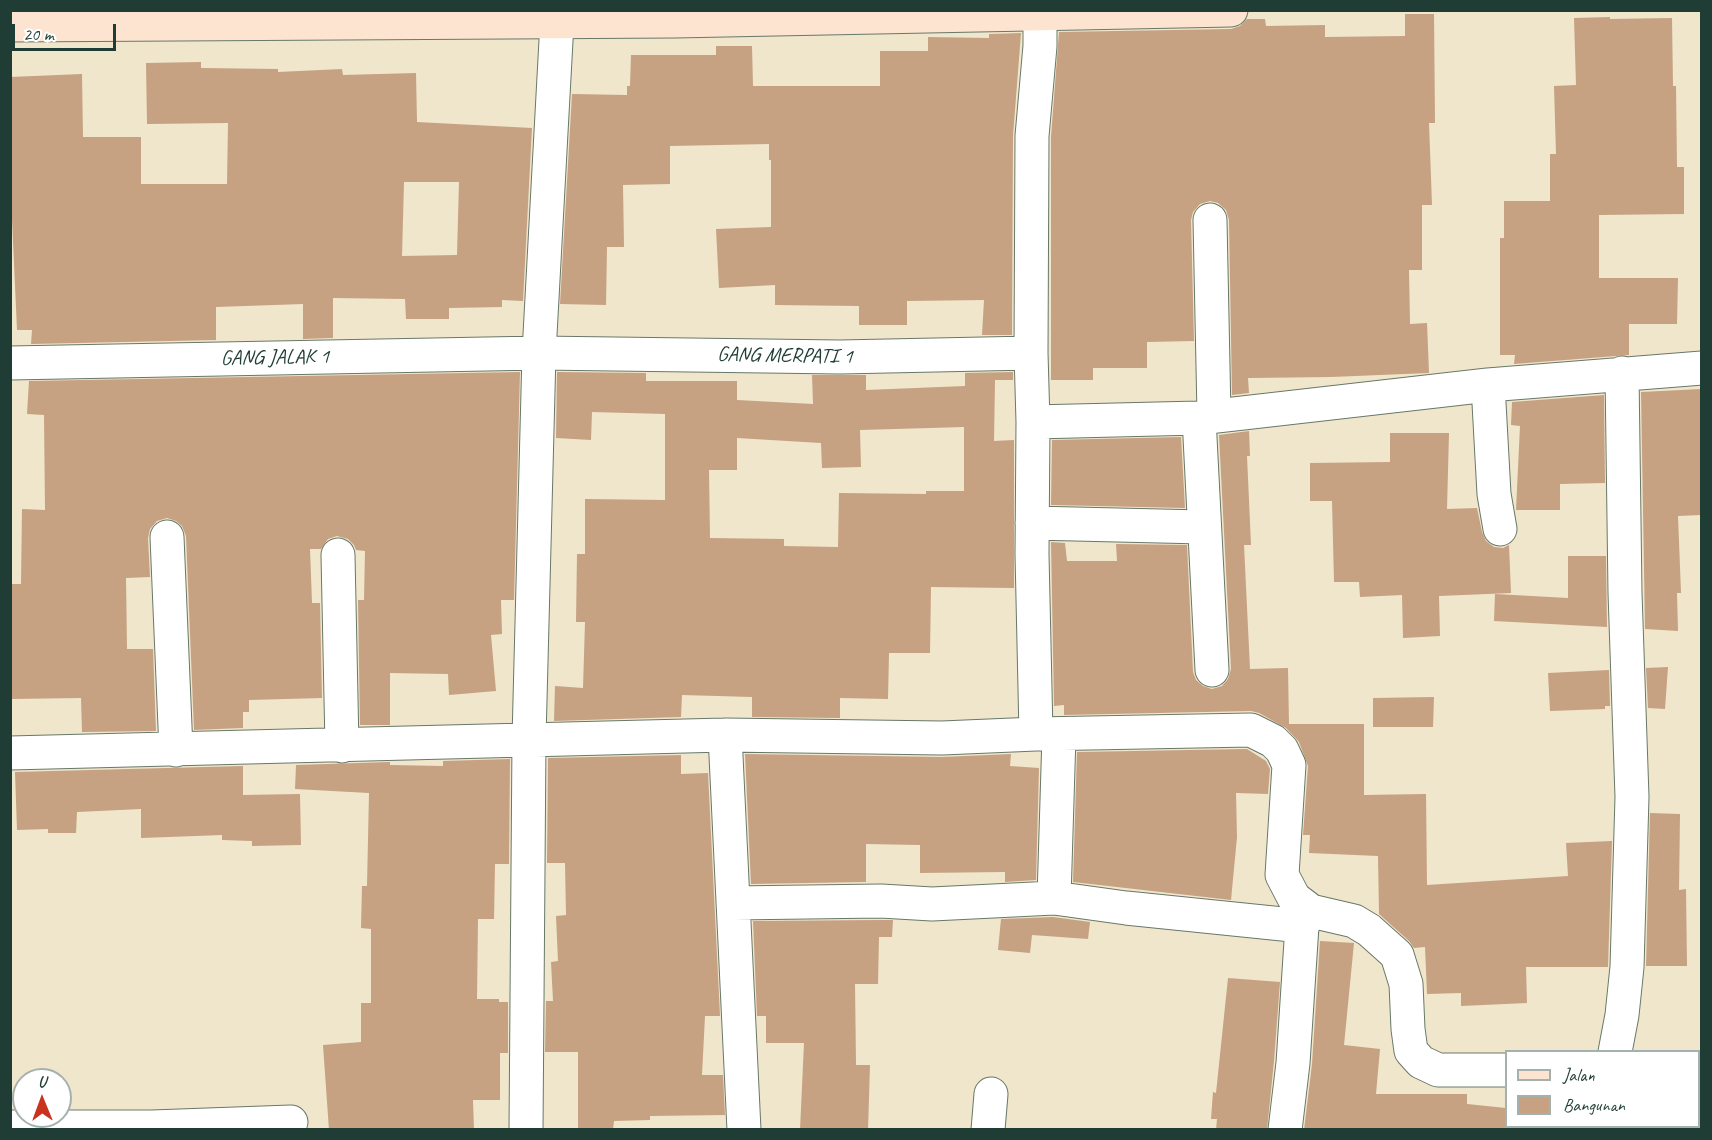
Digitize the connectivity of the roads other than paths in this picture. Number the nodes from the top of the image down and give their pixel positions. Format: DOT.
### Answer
graph roads {
  1 [pos="1231,10"];
  2 [pos="1040,14"];
  3 [pos="805,15"];
  4 [pos="675,16"];
  5 [pos="557,22"];
  6 [pos="10,25"];
  7 [pos="1210,220"];
  8 [pos="539,353"];
  9 [pos="1031,354"];
  10 [pos="10,363"];
  11 [pos="1701,368"];
  12 [pos="1622,373"];
  13 [pos="1488,385"];
  14 [pos="1207,417"];
  15 [pos="1033,422"];
  16 [pos="1032,523"];
  17 [pos="1203,527"];
  18 [pos="1500,529"];
  19 [pos="167,537"];
  20 [pos="338,555"];
  21 [pos="1212,670"];
  22 [pos="725,735"];
  23 [pos="1048,735"];
  24 [pos="529,739"];
  25 [pos="342,746"];
  26 [pos="176,750"];
  27 [pos="10,753"];
  28 [pos="1054,898"];
  29 [pos="733,903"];
  30 [pos="1307,919"];
  31 [pos="1615,1050"];
  32 [pos="1505,1070"];
  33 [pos="991,1094"];
  34 [pos="291,1122"];
  35 [pos="10,1127"];
  36 [pos="526,1130"];
  37 [pos="744,1130"];
  38 [pos="988,1130"];
  39 [pos="1285,1130"];
  1 -- 2 [label="main road"];
  2 -- 3 [label="main road"];
  2 -- 9 [label="street"];
  3 -- 4 [label="main road"];
  4 -- 5 [label="main road"];
  5 -- 6 [label="main road"];
  5 -- 8 [label="street"];
  7 -- 14 [label="street"];
  8 -- 9 [label="street, GANG MERPATI 1"];
  8 -- 10 [label="street, GANG JALAK 1"];
  8 -- 24 [label="street"];
  9 -- 15 [label="street"];
  11 -- 12 [label="street"];
  12 -- 13 [label="street"];
  12 -- 31 [label="street"];
  13 -- 14 [label="street"];
  13 -- 18 [label="street"];
  14 -- 15 [label="street"];
  14 -- 17 [label="street"];
  15 -- 16 [label="street"];
  16 -- 17 [label="street"];
  16 -- 23 [label="street"];
  17 -- 21 [label="street"];
  19 -- 26 [label="street"];
  20 -- 25 [label="street"];
  22 -- 23 [label="street"];
  22 -- 24 [label="street"];
  22 -- 29 [label="street"];
  23 -- 28 [label="street"];
  23 -- 30 [label="street"];
  24 -- 25 [label="street"];
  24 -- 36 [label="street"];
  25 -- 26 [label="street"];
  26 -- 27 [label="street"];
  28 -- 29 [label="street"];
  28 -- 30 [label="street"];
  29 -- 37 [label="street"];
  30 -- 32 [label="street"];
  30 -- 39 [label="street"];
  33 -- 38 [label="street"];
  34 -- 35 [label="street"];
}
